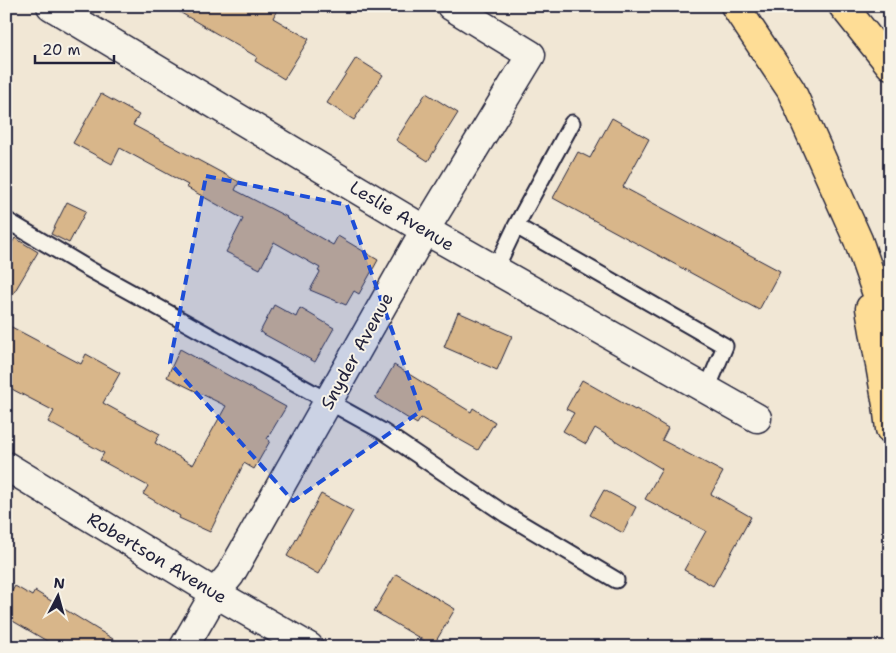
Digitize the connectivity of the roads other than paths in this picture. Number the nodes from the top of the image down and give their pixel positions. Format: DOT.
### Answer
graph roads {
  1 [pos="51,6"];
  2 [pos="451,6"];
  3 [pos="735,6"];
  4 [pos="843,6"];
  5 [pos="890,65"];
  6 [pos="572,123"];
  7 [pos="6,220"];
  8 [pos="516,226"];
  9 [pos="425,230"];
  10 [pos="858,240"];
  11 [pos="495,270"];
  12 [pos="890,331"];
  13 [pos="706,389"];
  14 [pos="328,402"];
  15 [pos="757,418"];
  16 [pos="890,428"];
  17 [pos="6,466"];
  18 [pos="616,580"];
  19 [pos="215,594"];
  20 [pos="184,647"];
  21 [pos="309,647"];
  1 -- 9 [label="street, Leslie Avenue"];
  2 -- 9 [label="street, Snyder Avenue"];
  3 -- 10 [label="highway"];
  4 -- 5 [label="highway"];
  6 -- 8 [label="lane"];
  7 -- 14 [label="lane"];
  8 -- 11 [label="lane"];
  8 -- 13 [label="lane"];
  9 -- 11 [label="street, Leslie Avenue"];
  9 -- 14 [label="street, Snyder Avenue"];
  10 -- 12 [label="highway"];
  10 -- 16 [label="highway"];
  11 -- 13 [label="street, Leslie Avenue"];
  13 -- 15 [label="street, Leslie Avenue"];
  14 -- 18 [label="lane"];
  14 -- 19 [label="street, Snyder Avenue"];
  17 -- 19 [label="street, Robertson Avenue"];
  19 -- 20 [label="street, Snyder Avenue"];
  19 -- 21 [label="street, Robertson Avenue"];
}
